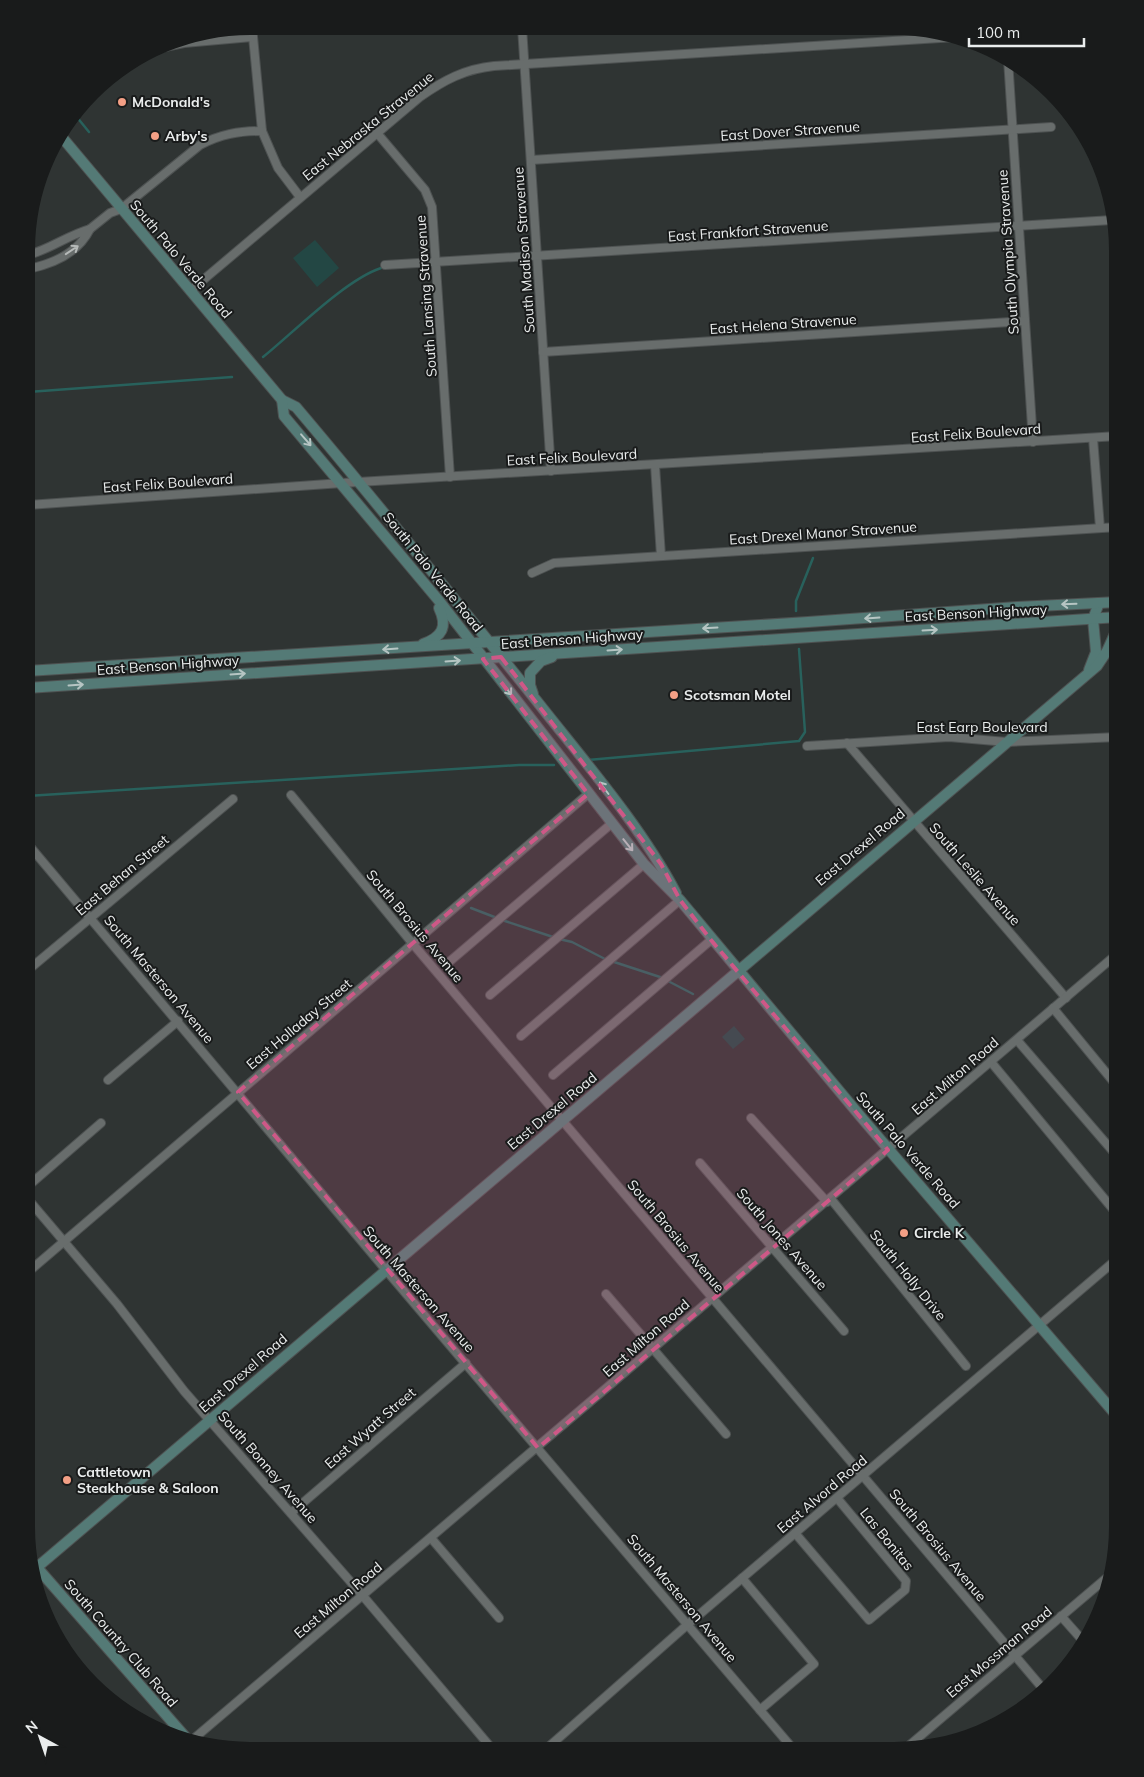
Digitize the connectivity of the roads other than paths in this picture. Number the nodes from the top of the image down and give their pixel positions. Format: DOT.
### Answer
graph roads {
  1 [pos="523,35"];
  2 [pos="252,37"];
  3 [pos="933,39"];
  4 [pos="193,42"];
  5 [pos="525,65"];
  6 [pos="1009,68"];
  7 [pos="1051,127"];
  8 [pos="1013,130"];
  9 [pos="262,131"];
  10 [pos="377,133"];
  11 [pos="65,141"];
  12 [pos="531,160"];
  13 [pos="300,197"];
  14 [pos="121,208"];
  15 [pos="1107,220"];
  16 [pos="1019,226"];
  17 [pos="90,229"];
  18 [pos="35,253"];
  19 [pos="537,256"];
  20 [pos="437,263"];
  21 [pos="385,265"];
  22 [pos="35,267"];
  23 [pos="190,291"];
  24 [pos="1025,322"];
  25 [pos="544,352"];
  26 [pos="282,400"];
  27 [pos="1109,437"];
  28 [pos="1093,438"];
  29 [pos="1033,442"];
  30 [pos="655,465"];
  31 [pos="551,471"];
  32 [pos="450,477"];
  33 [pos="359,482"];
  34 [pos="342,483"];
  35 [pos="35,505"];
  36 [pos="1100,528"];
  37 [pos="1109,528"];
  38 [pos="661,556"];
  39 [pos="532,573"];
  40 [pos="433,593"];
  41 [pos="1109,602"];
  42 [pos="1099,603"];
  43 [pos="1109,618"];
  44 [pos="1094,619"];
  45 [pos="490,642"];
  46 [pos="472,643"];
  47 [pos="1109,646"];
  48 [pos="412,647"];
  49 [pos="573,652"];
  50 [pos="501,657"];
  51 [pos="483,659"];
  52 [pos="192,661"];
  53 [pos="35,672"];
  54 [pos="1088,674"];
  55 [pos="195,677"];
  56 [pos="35,688"];
  57 [pos="535,700"];
  58 [pos="1109,737"];
  59 [pos="1007,742"];
  60 [pos="847,743"];
  61 [pos="807,746"];
  62 [pos="588,794"];
  63 [pos="291,795"];
  64 [pos="233,799"];
  65 [pos="912,821"];
  66 [pos="611,824"];
  67 [pos="35,853"];
  68 [pos="644,864"];
  69 [pos="680,900"];
  70 [pos="90,918"];
  71 [pos="711,940"];
  72 [pos="413,944"];
  73 [pos="449,962"];
  74 [pos="1109,962"];
  75 [pos="35,964"];
  76 [pos="737,970"];
  77 [pos="490,994"];
  78 [pos="1066,998"];
  79 [pos="1054,1008"];
  80 [pos="178,1021"];
  81 [pos="522,1036"];
  82 [pos="1017,1040"];
  83 [pos="991,1062"];
  84 [pos="553,1075"];
  85 [pos="1109,1076"];
  86 [pos="108,1080"];
  87 [pos="238,1092"];
  88 [pos="751,1118"];
  89 [pos="563,1121"];
  90 [pos="101,1123"];
  91 [pos="1109,1147"];
  92 [pos="888,1150"];
  93 [pos="700,1163"];
  94 [pos="35,1180"];
  95 [pos="829,1201"];
  96 [pos="1109,1204"];
  97 [pos="35,1208"];
  98 [pos="63,1243"];
  99 [pos="773,1248"];
  100 [pos="1109,1266"];
  101 [pos="35,1267"];
  102 [pos="385,1269"];
  103 [pos="606,1294"];
  104 [pos="712,1298"];
  105 [pos="1041,1324"];
  106 [pos="844,1331"];
  107 [pos="652,1348"];
  108 [pos="466,1362"];
  109 [pos="966,1366"];
  110 [pos="1109,1406"];
  111 [pos="210,1420"];
  112 [pos="726,1434"];
  113 [pos="538,1448"];
  114 [pos="864,1476"];
  115 [pos="837,1498"];
  116 [pos="291,1513"];
  117 [pos="795,1533"];
  118 [pos="431,1538"];
  119 [pos="38,1564"];
  120 [pos="40,1572"];
  121 [pos="742,1578"];
  122 [pos="1101,1582"];
  123 [pos="362,1596"];
  124 [pos="1061,1616"];
  125 [pos="500,1618"];
  126 [pos="687,1625"];
  127 [pos="1079,1636"];
  128 [pos="1015,1655"];
  129 [pos="1040,1685"];
  130 [pos="760,1710"];
  131 [pos="180,1730"];
  132 [pos="197,1736"];
  133 [pos="914,1741"];
  134 [pos="486,1742"];
  135 [pos="554,1742"];
  136 [pos="787,1742"];
  1 -- 5 [label="street, South Madison Stravenue"];
  2 -- 4 [label="street"];
  2 -- 9 [label="street"];
  3 -- 5 [label="street, East Nebraska Stravenue"];
  5 -- 10 [label="street, East Nebraska Stravenue"];
  5 -- 12 [label="street, South Madison Stravenue"];
  6 -- 8 [label="street, South Olympia Stravenue"];
  7 -- 8 [label="street, East Dover Stravenue"];
  8 -- 12 [label="street, East Dover Stravenue"];
  8 -- 16 [label="street, South Olympia Stravenue"];
  9 -- 13 [label="street"];
  9 -- 14 [label="street"];
  10 -- 13 [label="street, East Nebraska Stravenue"];
  10 -- 20 [label="street, South Lansing Stravenue"];
  11 -- 14 [label="main road, South Palo Verde Road"];
  12 -- 19 [label="street, South Madison Stravenue"];
  13 -- 23 [label="street, East Nebraska Stravenue"];
  14 -- 17 [label="street"];
  14 -- 23 [label="main road, South Palo Verde Road"];
  15 -- 16 [label="street, East Frankfort Stravenue"];
  16 -- 19 [label="street, East Frankfort Stravenue"];
  16 -- 24 [label="street, South Olympia Stravenue"];
  17 -- 18 [label="street"];
  22 -- 17 [label="street, one-way"];
  19 -- 20 [label="street, East Frankfort Stravenue"];
  19 -- 25 [label="street, South Madison Stravenue"];
  20 -- 21 [label="street, East Frankfort Stravenue"];
  20 -- 32 [label="street, South Lansing Stravenue"];
  23 -- 26 [label="main road, South Palo Verde Road"];
  24 -- 25 [label="street, East Helena Stravenue"];
  24 -- 29 [label="street, South Olympia Stravenue"];
  25 -- 31 [label="street, South Madison Stravenue"];
  26 -- 33 [label="main road, South Palo Verde Road"];
  26 -- 34 [label="main road, South Palo Verde Road, one-way"];
  27 -- 28 [label="street, East Felix Boulevard"];
  28 -- 29 [label="street, East Felix Boulevard"];
  28 -- 36 [label="street"];
  29 -- 30 [label="street, East Felix Boulevard"];
  30 -- 31 [label="street, East Felix Boulevard"];
  30 -- 38 [label="street"];
  31 -- 32 [label="street, East Felix Boulevard"];
  32 -- 33 [label="street, East Felix Boulevard"];
  33 -- 34 [label="street, East Felix Boulevard"];
  33 -- 45 [label="main road, South Palo Verde Road"];
  34 -- 35 [label="street, East Felix Boulevard"];
  34 -- 40 [label="main road, South Palo Verde Road"];
  36 -- 37 [label="street, East Drexel Manor Stravenue"];
  36 -- 38 [label="street, East Drexel Manor Stravenue"];
  38 -- 39 [label="street, East Drexel Manor Stravenue"];
  40 -- 46 [label="main road, South Palo Verde Road"];
  40 -- 48 [label="main road"];
  41 -- 42 [label="main road, East Benson Highway"];
  42 -- 44 [label="main road"];
  42 -- 45 [label="main road, East Benson Highway, one-way"];
  43 -- 44 [label="main road, East Benson Highway"];
  49 -- 44 [label="main road, East Benson Highway, one-way"];
  44 -- 54 [label="main road"];
  45 -- 46 [label="main road, East Benson Highway"];
  45 -- 50 [label="main road, South Palo Verde Road"];
  46 -- 48 [label="main road, East Benson Highway"];
  46 -- 51 [label="main road, South Palo Verde Road"];
  47 -- 54 [label="main road, East Drexel Road"];
  48 -- 52 [label="main road, East Benson Highway, one-way"];
  49 -- 50 [label="main road, East Benson Highway"];
  49 -- 57 [label="main road"];
  50 -- 51 [label="main road, East Benson Highway"];
  50 -- 57 [label="main road, South Palo Verde Road"];
  55 -- 51 [label="main road, East Benson Highway, one-way"];
  51 -- 62 [label="main road, South Palo Verde Road, one-way"];
  52 -- 53 [label="main road, East Benson Highway"];
  52 -- 55 [label="main road"];
  54 -- 59 [label="main road, East Drexel Road"];
  56 -- 55 [label="main road, East Benson Highway, one-way"];
  69 -- 57 [label="main road, South Palo Verde Road, one-way"];
  58 -- 59 [label="street, East Earp Boulevard"];
  59 -- 60 [label="street, East Earp Boulevard"];
  59 -- 65 [label="main road, East Drexel Road"];
  60 -- 61 [label="street, East Earp Boulevard"];
  60 -- 65 [label="street, South Leslie Avenue"];
  62 -- 66 [label="main road, South Palo Verde Road"];
  62 -- 72 [label="street, East Holladay Street"];
  63 -- 72 [label="street, South Brosius Avenue"];
  64 -- 70 [label="street, East Behan Street"];
  65 -- 76 [label="main road, East Drexel Road"];
  65 -- 78 [label="street, South Leslie Avenue"];
  66 -- 68 [label="main road, South Palo Verde Road, one-way"];
  66 -- 73 [label="street"];
  67 -- 70 [label="street, South Masterson Avenue"];
  68 -- 69 [label="main road, South Palo Verde Road"];
  68 -- 77 [label="street"];
  69 -- 71 [label="main road, South Palo Verde Road"];
  69 -- 81 [label="street"];
  70 -- 75 [label="street, East Behan Street"];
  70 -- 80 [label="street, South Masterson Avenue"];
  71 -- 76 [label="main road, South Palo Verde Road"];
  71 -- 84 [label="street"];
  72 -- 87 [label="street, East Holladay Street"];
  72 -- 89 [label="street, South Brosius Avenue"];
  74 -- 78 [label="street, East Milton Road"];
  76 -- 89 [label="main road, East Drexel Road"];
  76 -- 92 [label="main road, South Palo Verde Road"];
  78 -- 79 [label="street, East Milton Road"];
  79 -- 82 [label="street, East Milton Road"];
  79 -- 85 [label="street"];
  80 -- 86 [label="street"];
  80 -- 87 [label="street, South Masterson Avenue"];
  82 -- 83 [label="street, East Milton Road"];
  82 -- 91 [label="street"];
  83 -- 92 [label="street, East Milton Road"];
  83 -- 96 [label="street"];
  87 -- 98 [label="street, East Holladay Street"];
  87 -- 102 [label="street, South Masterson Avenue"];
  88 -- 95 [label="street, South Holly Drive"];
  89 -- 102 [label="main road, East Drexel Road"];
  89 -- 104 [label="street, South Brosius Avenue"];
  90 -- 94 [label="street"];
  92 -- 95 [label="street, East Milton Road"];
  92 -- 105 [label="main road, South Palo Verde Road"];
  93 -- 99 [label="street, South Jones Avenue"];
  95 -- 99 [label="street, East Milton Road"];
  95 -- 109 [label="street, South Holly Drive"];
  97 -- 98 [label="street, South Bonney Avenue"];
  98 -- 101 [label="street, East Holladay Street"];
  98 -- 111 [label="street, South Bonney Avenue"];
  99 -- 104 [label="street, East Milton Road"];
  99 -- 106 [label="street, South Jones Avenue"];
  100 -- 105 [label="street, East Alvord Road"];
  102 -- 108 [label="street, South Masterson Avenue"];
  102 -- 111 [label="main road, East Drexel Road"];
  103 -- 107 [label="street"];
  104 -- 107 [label="street, East Milton Road"];
  104 -- 114 [label="street, South Brosius Avenue"];
  105 -- 110 [label="main road, South Palo Verde Road"];
  105 -- 114 [label="street, East Alvord Road"];
  107 -- 112 [label="street"];
  107 -- 113 [label="street, East Milton Road"];
  108 -- 113 [label="street, South Masterson Avenue"];
  108 -- 116 [label="street, East Wyatt Street"];
  111 -- 116 [label="street, South Bonney Avenue"];
  111 -- 119 [label="main road, East Drexel Road"];
  113 -- 118 [label="street, East Milton Road"];
  113 -- 126 [label="street, South Masterson Avenue"];
  114 -- 115 [label="street, East Alvord Road"];
  114 -- 128 [label="street, South Brosius Avenue"];
  115 -- 117 [label="street, East Alvord Road"];
  115 -- 117 [label="street, Las Bonitas"];
  116 -- 123 [label="street, South Bonney Avenue"];
  117 -- 121 [label="street, East Alvord Road"];
  118 -- 123 [label="street, East Milton Road"];
  118 -- 125 [label="street"];
  120 -- 131 [label="main road, South Country Club Road"];
  121 -- 126 [label="street, East Alvord Road"];
  121 -- 130 [label="street"];
  122 -- 124 [label="street, East Mossman Road"];
  123 -- 132 [label="street, East Milton Road"];
  123 -- 134 [label="street, South Bonney Avenue"];
  124 -- 127 [label="street"];
  124 -- 128 [label="street, East Mossman Road"];
  126 -- 130 [label="street, South Masterson Avenue"];
  126 -- 135 [label="street, East Alvord Road"];
  128 -- 129 [label="street, South Brosius Avenue"];
  128 -- 133 [label="street, East Mossman Road"];
  130 -- 136 [label="street, South Masterson Avenue"];
}
